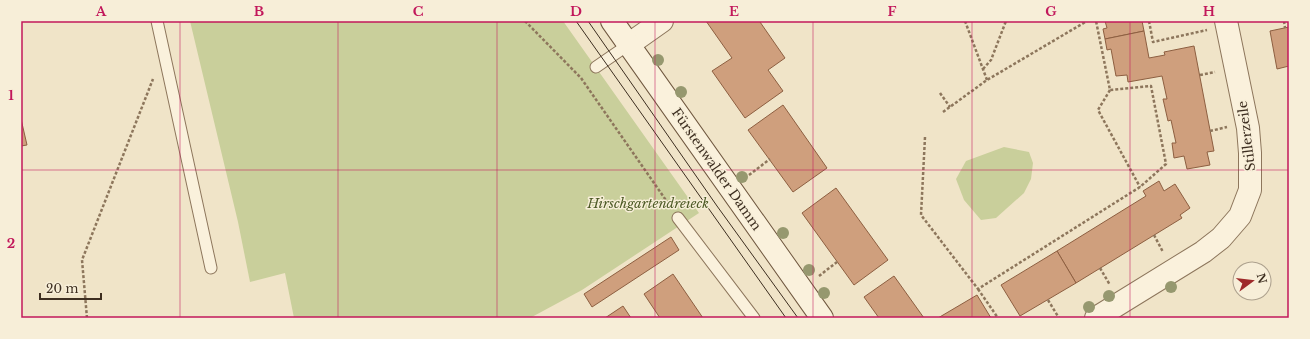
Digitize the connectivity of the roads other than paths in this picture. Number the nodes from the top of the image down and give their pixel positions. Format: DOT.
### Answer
graph roads {
  1 [pos="157,21"];
  2 [pos="612,21"];
  3 [pos="662,21"];
  4 [pos="1227,23"];
  5 [pos="628,44"];
  6 [pos="596,67"];
  7 [pos="678,218"];
  8 [pos="211,268"];
  9 [pos="754,318"];
  10 [pos="822,318"];
  11 [pos="1096,318"];
  1 -- 8 [label="lane"];
  2 -- 5 [label="street, Fürstenwalder Damm"];
  3 -- 5 [label="street"];
  4 -- 11 [label="street, Stillerzeile"];
  5 -- 6 [label="lane"];
  5 -- 10 [label="street, Fürstenwalder Damm"];
  7 -- 9 [label="lane"];
}
